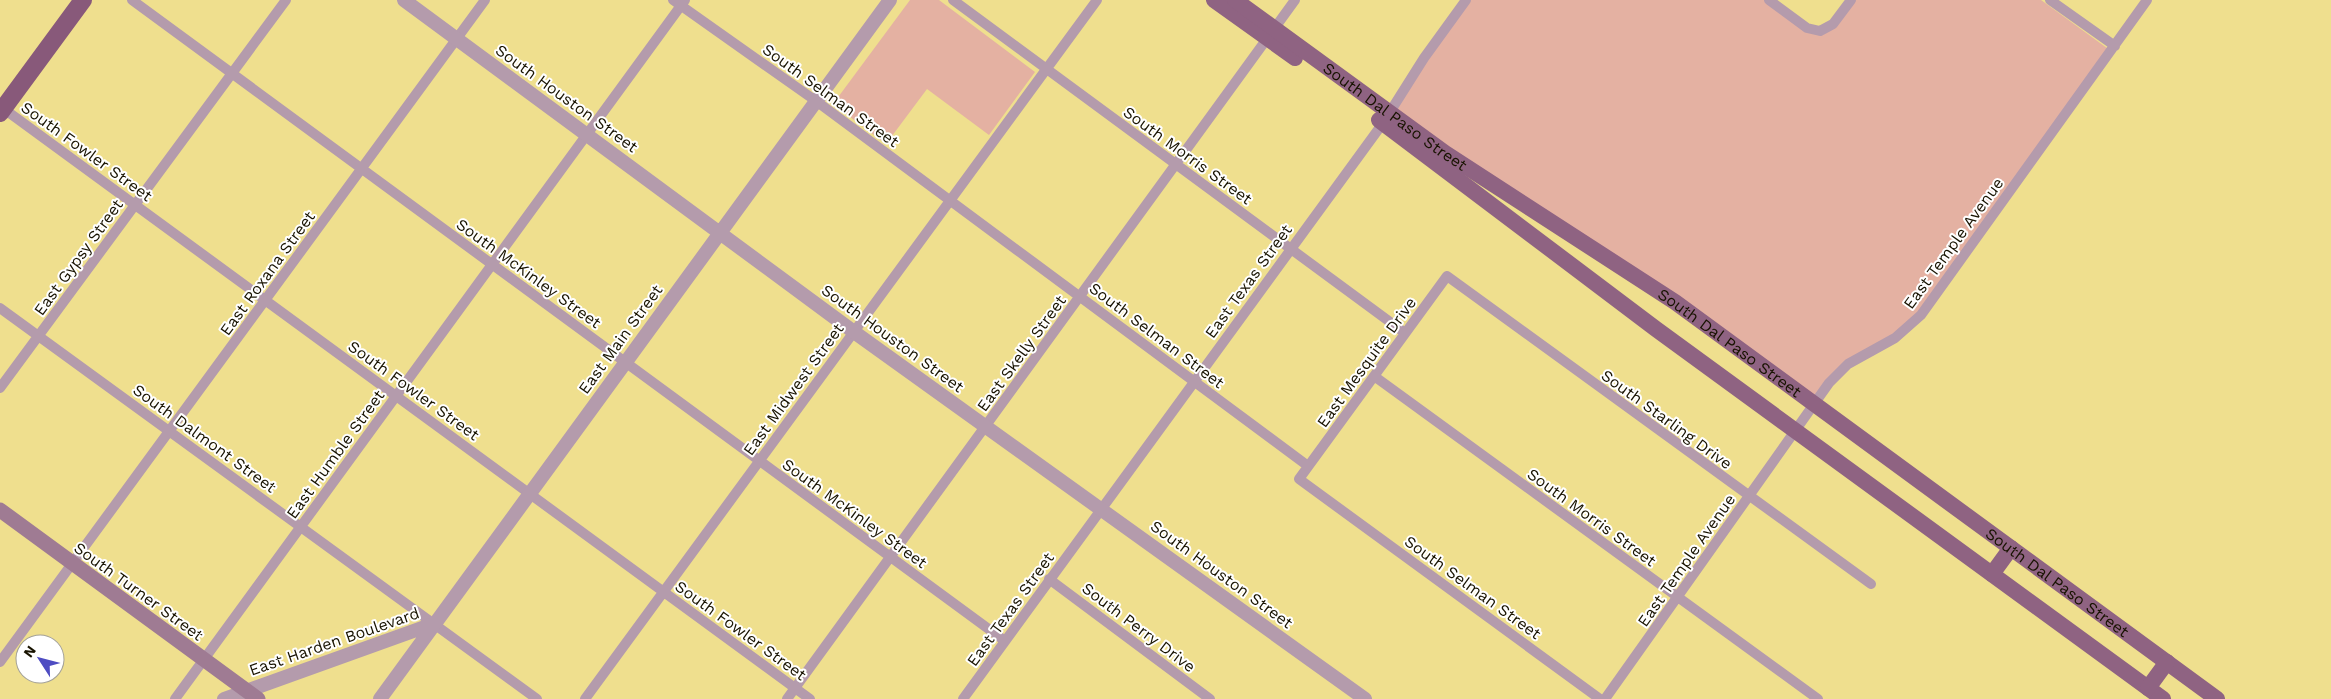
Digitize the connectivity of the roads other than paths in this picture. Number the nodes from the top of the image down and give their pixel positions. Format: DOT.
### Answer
graph roads {
  1 [pos="83,0"];
  2 [pos="132,0"];
  3 [pos="286,0"];
  4 [pos="404,0"];
  5 [pos="485,0"];
  6 [pos="890,0"];
  7 [pos="953,0"];
  8 [pos="1097,0"];
  9 [pos="1214,0"];
  10 [pos="1235,0"];
  11 [pos="1296,0"];
  12 [pos="1466,0"];
  13 [pos="1770,0"];
  14 [pos="1850,0"];
  15 [pos="2050,0"];
  16 [pos="2147,0"];
  17 [pos="680,2"];
  18 [pos="1271,34"];
  19 [pos="457,39"];
  20 [pos="2114,46"];
  21 [pos="1046,68"];
  22 [pos="232,74"];
  23 [pos="816,101"];
  24 [pos="1,109"];
  25 [pos="1386,118"];
  26 [pos="587,134"];
  27 [pos="1175,164"];
  28 [pos="362,169"];
  29 [pos="950,201"];
  30 [pos="135,204"];
  31 [pos="720,233"];
  32 [pos="1291,249"];
  33 [pos="492,264"];
  34 [pos="1447,276"];
  35 [pos="1081,297"];
  36 [pos="266,300"];
  37 [pos="0,308"];
  38 [pos="854,332"];
  39 [pos="1405,333"];
  40 [pos="38,336"];
  41 [pos="625,362"];
  42 [pos="1374,376"];
  43 [pos="1194,381"];
  44 [pos="0,388"];
  45 [pos="396,395"];
  46 [pos="1813,404"];
  47 [pos="986,426"];
  48 [pos="1797,431"];
  49 [pos="170,432"];
  50 [pos="760,460"];
  51 [pos="1308,466"];
  52 [pos="529,493"];
  53 [pos="1749,497"];
  54 [pos="1101,509"];
  55 [pos="0,510"];
  56 [pos="301,527"];
  57 [pos="2011,548"];
  58 [pos="891,557"];
  59 [pos="72,564"];
  60 [pos="1992,574"];
  61 [pos="1049,579"];
  62 [pos="1871,584"];
  63 [pos="663,592"];
  64 [pos="1678,598"];
  65 [pos="433,624"];
  66 [pos="1005,641"];
  67 [pos="204,659"];
  68 [pos="0,662"];
  69 [pos="2167,662"];
  70 [pos="795,688"];
  71 [pos="2148,688"];
  72 [pos="252,695"];
  73 [pos="1811,697"];
  74 [pos="175,699"];
  75 [pos="224,699"];
  76 [pos="380,699"];
  77 [pos="537,699"];
  78 [pos="585,699"];
  79 [pos="787,699"];
  80 [pos="810,699"];
  81 [pos="962,699"];
  82 [pos="1210,699"];
  83 [pos="1366,699"];
  84 [pos="1600,699"];
  85 [pos="1605,699"];
  86 [pos="2163,699"];
  87 [pos="2218,699"];
  1 -- 24 [label="highway"];
  2 -- 22 [label="street, South McKinley Street"];
  3 -- 22 [label="street, East Gypsy Street"];
  4 -- 19 [label="street, South Houston Street"];
  5 -- 19 [label="street, East Roxana Street"];
  6 -- 23 [label="street, East Main Street"];
  7 -- 21 [label="street, South Morris Street"];
  8 -- 21 [label="street, East Midwest Street"];
  9 -- 18 [label="main road, South Dal Paso Street"];
  10 -- 18 [label="main road, South Dal Paso Street"];
  11 -- 18 [label="street, East Skelly Street"];
  12 -- 25 [label="street, East Texas Street"];
  13 -- 14 [label="street"];
  15 -- 20 [label="street"];
  16 -- 20 [label="street, East Temple Avenue"];
  17 -- 23 [label="street, South Selman Street"];
  17 -- 26 [label="street, East Humble Street"];
  18 -- 25 [label="main road, South Dal Paso Street"];
  18 -- 27 [label="street, East Skelly Street"];
  19 -- 26 [label="street, South Houston Street"];
  19 -- 28 [label="street, East Roxana Street"];
  20 -- 46 [label="street, East Temple Avenue"];
  21 -- 27 [label="street, South Morris Street"];
  21 -- 29 [label="street, East Midwest Street"];
  22 -- 28 [label="street, South McKinley Street"];
  22 -- 30 [label="street, East Gypsy Street"];
  23 -- 29 [label="street, South Selman Street"];
  23 -- 31 [label="street, East Main Street"];
  24 -- 30 [label="street, South Fowler Street"];
  25 -- 32 [label="street, East Texas Street"];
  25 -- 46 [label="main road, South Dal Paso Street"];
  25 -- 48 [label="main road, South Dal Paso Street"];
  26 -- 31 [label="street, South Houston Street"];
  26 -- 33 [label="street, East Humble Street"];
  27 -- 32 [label="street, South Morris Street"];
  27 -- 35 [label="street, East Skelly Street"];
  28 -- 33 [label="street, South McKinley Street"];
  28 -- 36 [label="street, East Roxana Street"];
  29 -- 35 [label="street, South Selman Street"];
  29 -- 38 [label="street, East Midwest Street"];
  30 -- 36 [label="street, South Fowler Street"];
  30 -- 40 [label="street, East Gypsy Street"];
  31 -- 38 [label="street, South Houston Street"];
  31 -- 41 [label="street, East Main Street"];
  32 -- 39 [label="street, South Morris Street"];
  32 -- 43 [label="street, East Texas Street"];
  33 -- 41 [label="street, South McKinley Street"];
  33 -- 45 [label="street, East Humble Street"];
  34 -- 39 [label="street, East Mesquite Drive"];
  34 -- 53 [label="street, South Starling Drive"];
  35 -- 43 [label="street, South Selman Street"];
  35 -- 47 [label="street, East Skelly Street"];
  36 -- 45 [label="street, South Fowler Street"];
  36 -- 49 [label="street, East Roxana Street"];
  37 -- 40 [label="street, South Dalmont Street"];
  38 -- 47 [label="street, South Houston Street"];
  38 -- 50 [label="street, East Midwest Street"];
  39 -- 42 [label="street, East Mesquite Drive"];
  40 -- 44 [label="street, East Gypsy Street"];
  40 -- 49 [label="street, South Dalmont Street"];
  41 -- 50 [label="street, South McKinley Street"];
  41 -- 52 [label="street, East Main Street"];
  42 -- 51 [label="street, East Mesquite Drive"];
  42 -- 64 [label="street, South Morris Street"];
  43 -- 51 [label="street, South Selman Street"];
  43 -- 54 [label="street, East Texas Street"];
  45 -- 52 [label="street, South Fowler Street"];
  45 -- 56 [label="street, East Humble Street"];
  46 -- 48 [label="street, East Temple Avenue"];
  46 -- 57 [label="main road, South Dal Paso Street"];
  47 -- 54 [label="street, South Houston Street"];
  47 -- 58 [label="street, East Skelly Street"];
  48 -- 53 [label="street, East Temple Avenue"];
  48 -- 60 [label="main road, South Dal Paso Street"];
  49 -- 56 [label="street, South Dalmont Street"];
  49 -- 59 [label="street, East Roxana Street"];
  50 -- 58 [label="street, South McKinley Street"];
  50 -- 63 [label="street, East Midwest Street"];
  51 -- 84 [label="street, South Selman Street"];
  52 -- 63 [label="street, South Fowler Street"];
  52 -- 65 [label="street, East Main Street"];
  53 -- 62 [label="street, South Starling Drive"];
  53 -- 64 [label="street, East Temple Avenue"];
  54 -- 61 [label="street, East Texas Street"];
  54 -- 83 [label="street, South Houston Street"];
  55 -- 59 [label="main road, South Turner Street"];
  56 -- 65 [label="street, South Dalmont Street"];
  56 -- 67 [label="street, East Humble Street"];
  57 -- 60 [label="main road"];
  57 -- 69 [label="main road, South Dal Paso Street"];
  58 -- 66 [label="street, South McKinley Street"];
  58 -- 70 [label="street, East Skelly Street"];
  59 -- 67 [label="main road, South Turner Street"];
  59 -- 68 [label="street, East Roxana Street"];
  60 -- 71 [label="main road, South Dal Paso Street"];
  61 -- 66 [label="street, East Texas Street"];
  61 -- 82 [label="street, South Perry Drive"];
  63 -- 70 [label="street, South Fowler Street"];
  63 -- 78 [label="street, East Midwest Street"];
  64 -- 73 [label="street, South Morris Street"];
  64 -- 85 [label="street, East Temple Avenue"];
  65 -- 72 [label="street, East Harden Boulevard"];
  65 -- 76 [label="street, East Main Street"];
  65 -- 77 [label="street, South Dalmont Street"];
  66 -- 81 [label="street, East Texas Street"];
  67 -- 72 [label="main road, South Turner Street"];
  67 -- 74 [label="street, East Humble Street"];
  69 -- 71 [label="main road"];
  69 -- 87 [label="main road, South Dal Paso Street"];
  70 -- 79 [label="street, East Skelly Street"];
  70 -- 80 [label="street, South Fowler Street"];
  71 -- 86 [label="main road, South Dal Paso Street"];
  72 -- 75 [label="street, East Harden Boulevard"];
}
